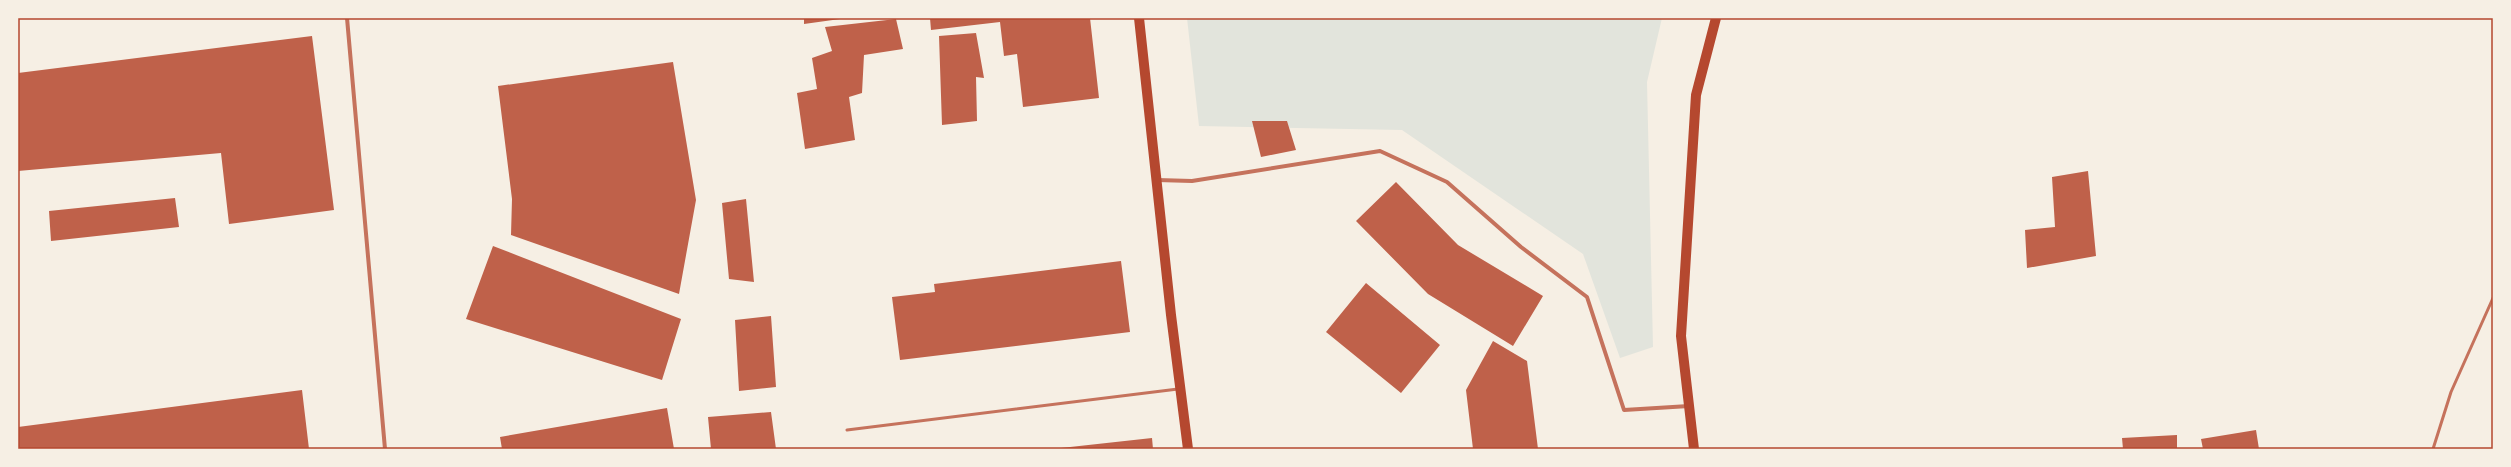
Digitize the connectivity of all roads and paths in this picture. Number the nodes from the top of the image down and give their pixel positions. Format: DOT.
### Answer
graph roads {
  1 [pos="347,18"];
  2 [pos="1139,18"];
  3 [pos="1716,18"];
  4 [pos="1156,180"];
  5 [pos="2493,298"];
  6 [pos="1180,389"];
  7 [pos="1689,406"];
  8 [pos="847,430"];
  9 [pos="384,449"];
  10 [pos="1188,449"];
  11 [pos="1694,449"];
  12 [pos="2433,449"];
  1 -- 9 [label="street"];
  2 -- 4 [label="main road"];
  3 -- 7 [label="main road"];
  4 -- 6 [label="main road"];
  4 -- 7 [label="street"];
  5 -- 12 [label="lane"];
  6 -- 8 [label="lane"];
  6 -- 10 [label="main road"];
  7 -- 11 [label="main road"];
}
